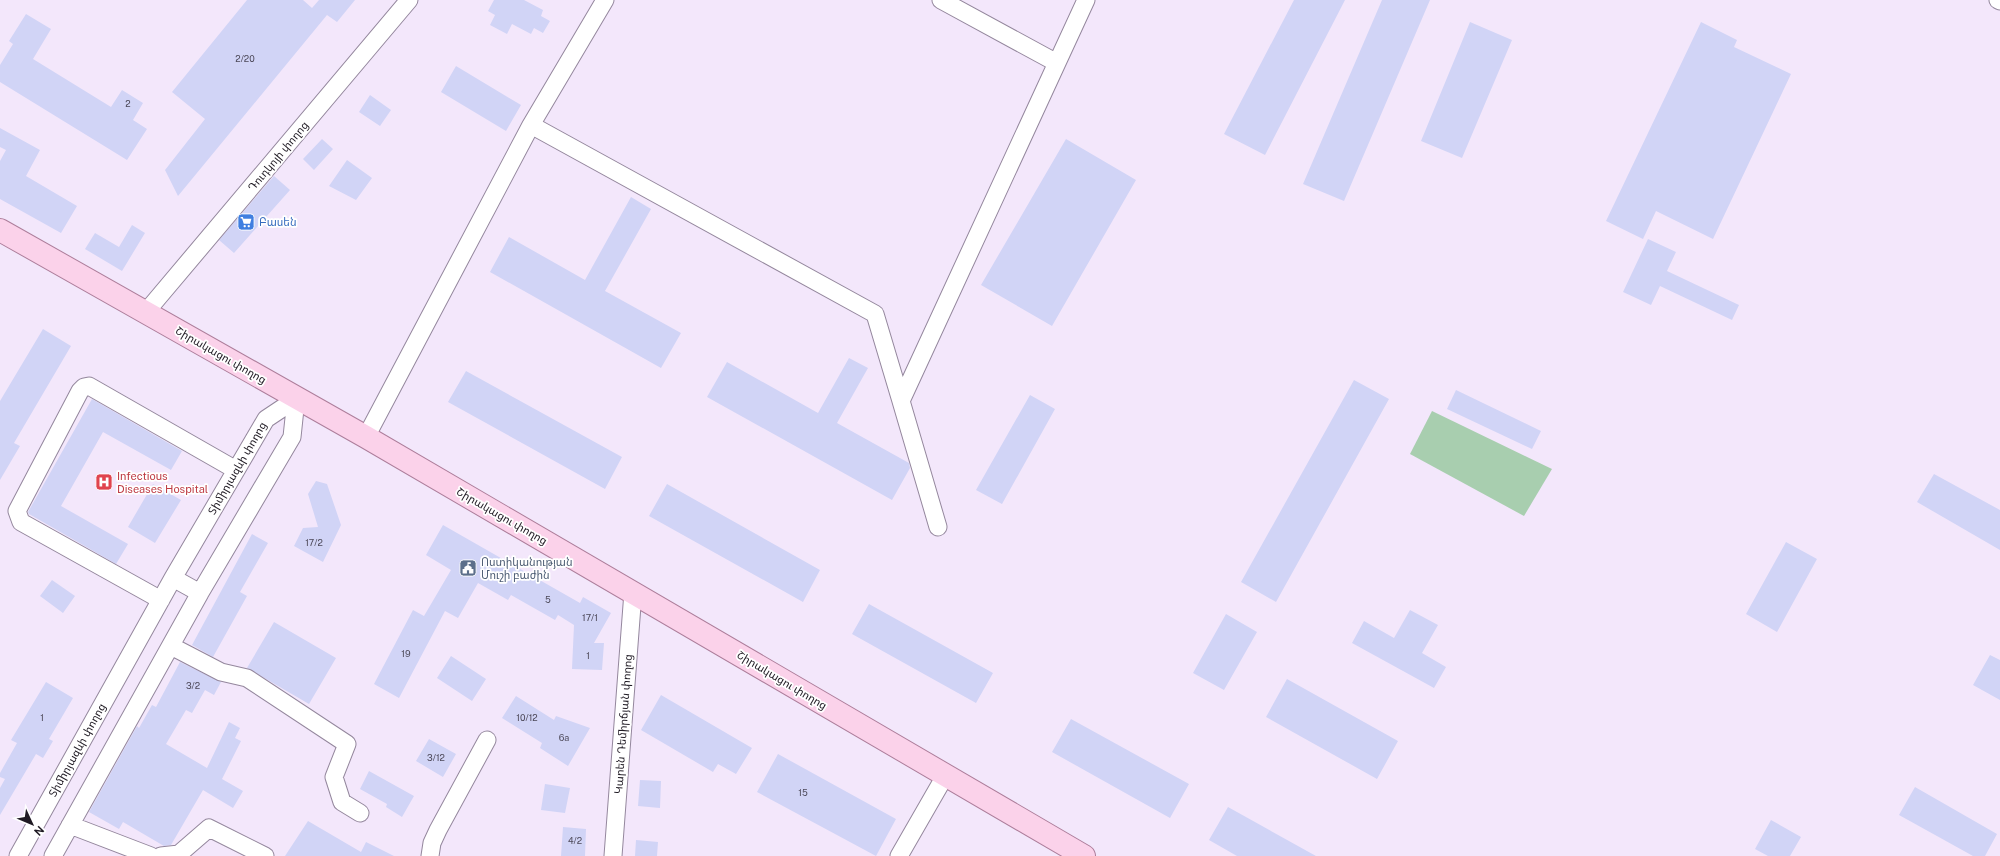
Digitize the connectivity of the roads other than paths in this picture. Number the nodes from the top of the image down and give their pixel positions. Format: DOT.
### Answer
graph roads {
  1 [pos="409,0"];
  2 [pos="606,0"];
  3 [pos="941,0"];
  4 [pos="1086,0"];
  5 [pos="1057,62"];
  6 [pos="531,125"];
  7 [pos="0,230"];
  8 [pos="146,312"];
  9 [pos="296,399"];
  10 [pos="901,401"];
  11 [pos="366,437"];
  12 [pos="236,470"];
  13 [pos="938,527"];
  14 [pos="173,578"];
  15 [pos="633,592"];
  16 [pos="200,594"];
  17 [pos="161,600"];
  18 [pos="171,646"];
  19 [pos="487,740"];
  20 [pos="945,776"];
  21 [pos="360,813"];
  22 [pos="70,825"];
  23 [pos="18,856"];
  24 [pos="53,856"];
  25 [pos="151,856"];
  26 [pos="161,856"];
  27 [pos="265,856"];
  28 [pos="430,856"];
  29 [pos="613,856"];
  30 [pos="899,856"];
  31 [pos="1084,856"];
  1 -- 8 [label="street, Դուդկոյի փողոց"];
  2 -- 6 [label="street"];
  3 -- 5 [label="street"];
  4 -- 5 [label="street"];
  5 -- 10 [label="street"];
  6 -- 10 [label="street"];
  6 -- 11 [label="street"];
  7 -- 8 [label="main road, Շիրակացու փողոց"];
  8 -- 9 [label="main road, Շիրակացու փողոց"];
  9 -- 11 [label="main road, Շիրակացու փողոց"];
  9 -- 12 [label="street, Տիմիրյազևի փողոց"];
  9 -- 16 [label="street"];
  10 -- 13 [label="street"];
  11 -- 15 [label="main road, Շիրակացու փողոց"];
  12 -- 14 [label="street, Տիմիրյազևի փողոց"];
  12 -- 17 [label="street"];
  14 -- 16 [label="street"];
  14 -- 17 [label="street, Տիմիրյազևի փողոց"];
  15 -- 20 [label="main road, Շիրակացու փողոց"];
  15 -- 29 [label="street, Կարեն Դեմիրճյան փողոց"];
  16 -- 18 [label="street"];
  17 -- 23 [label="street, Տիմիրյազևի փողոց"];
  18 -- 21 [label="street"];
  18 -- 22 [label="street"];
  19 -- 28 [label="street"];
  20 -- 30 [label="street"];
  20 -- 31 [label="main road, Շիրակացու փողոց"];
  22 -- 24 [label="street"];
  22 -- 25 [label="street"];
  26 -- 27 [label="street"];
}
